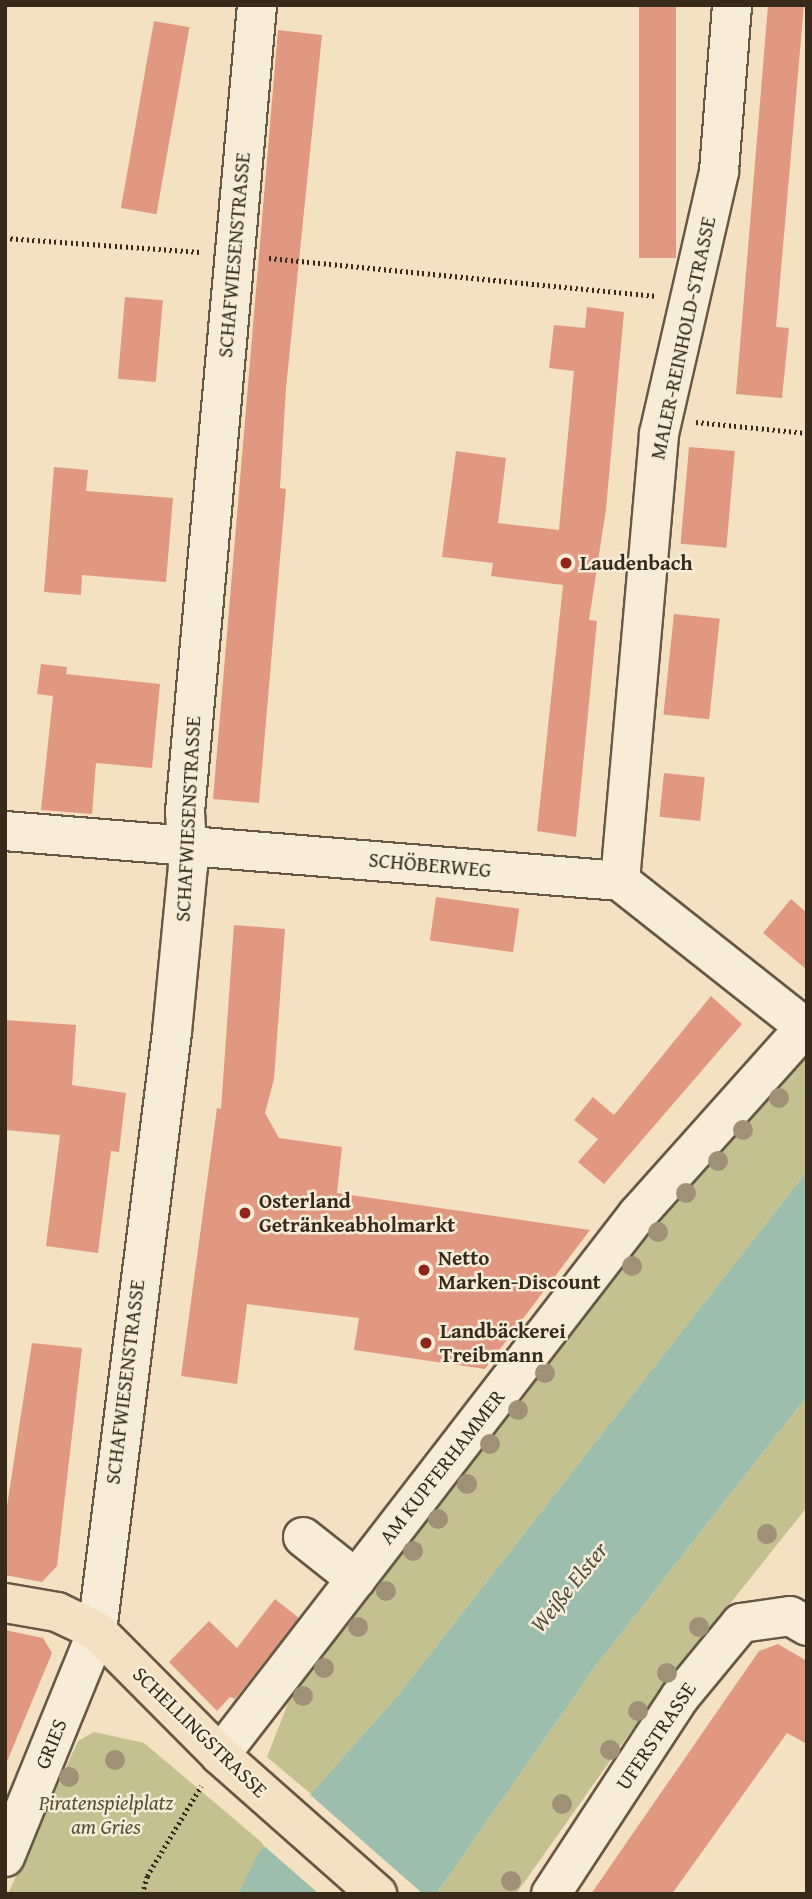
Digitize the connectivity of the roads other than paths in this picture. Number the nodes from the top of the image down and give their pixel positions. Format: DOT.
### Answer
graph roads {
  1 [pos="257,5"];
  2 [pos="732,5"];
  3 [pos="5,831"];
  4 [pos="186,844"];
  5 [pos="620,881"];
  6 [pos="806,1026"];
  7 [pos="303,1537"];
  8 [pos="356,1579"];
  9 [pos="5,1603"];
  10 [pos="798,1621"];
  11 [pos="97,1631"];
  12 [pos="220,1755"];
  13 [pos="5,1857"];
  14 [pos="377,1894"];
  15 [pos="551,1894"];
  1 -- 4 [label="street, SCHAFWIESENSTRASSE"];
  2 -- 5 [label="street, MALER-REINHOLD-STRASSE"];
  3 -- 4 [label="street, SCHÖBERWEG"];
  4 -- 5 [label="street, SCHÖBERWEG"];
  4 -- 11 [label="street, SCHAFWIESENSTRASSE"];
  5 -- 6 [label="street"];
  6 -- 8 [label="street, AM KUPFERHAMMER"];
  7 -- 8 [label="street"];
  8 -- 12 [label="street, AM KUPFERHAMMER"];
  9 -- 11 [label="main road, SCHELLINGSTRASSE"];
  10 -- 15 [label="street, UFERSTRASSE"];
  11 -- 12 [label="main road, SCHELLINGSTRASSE"];
  11 -- 13 [label="street, GRIES"];
  12 -- 14 [label="main road, SCHELLINGSTRASSE"];
}
